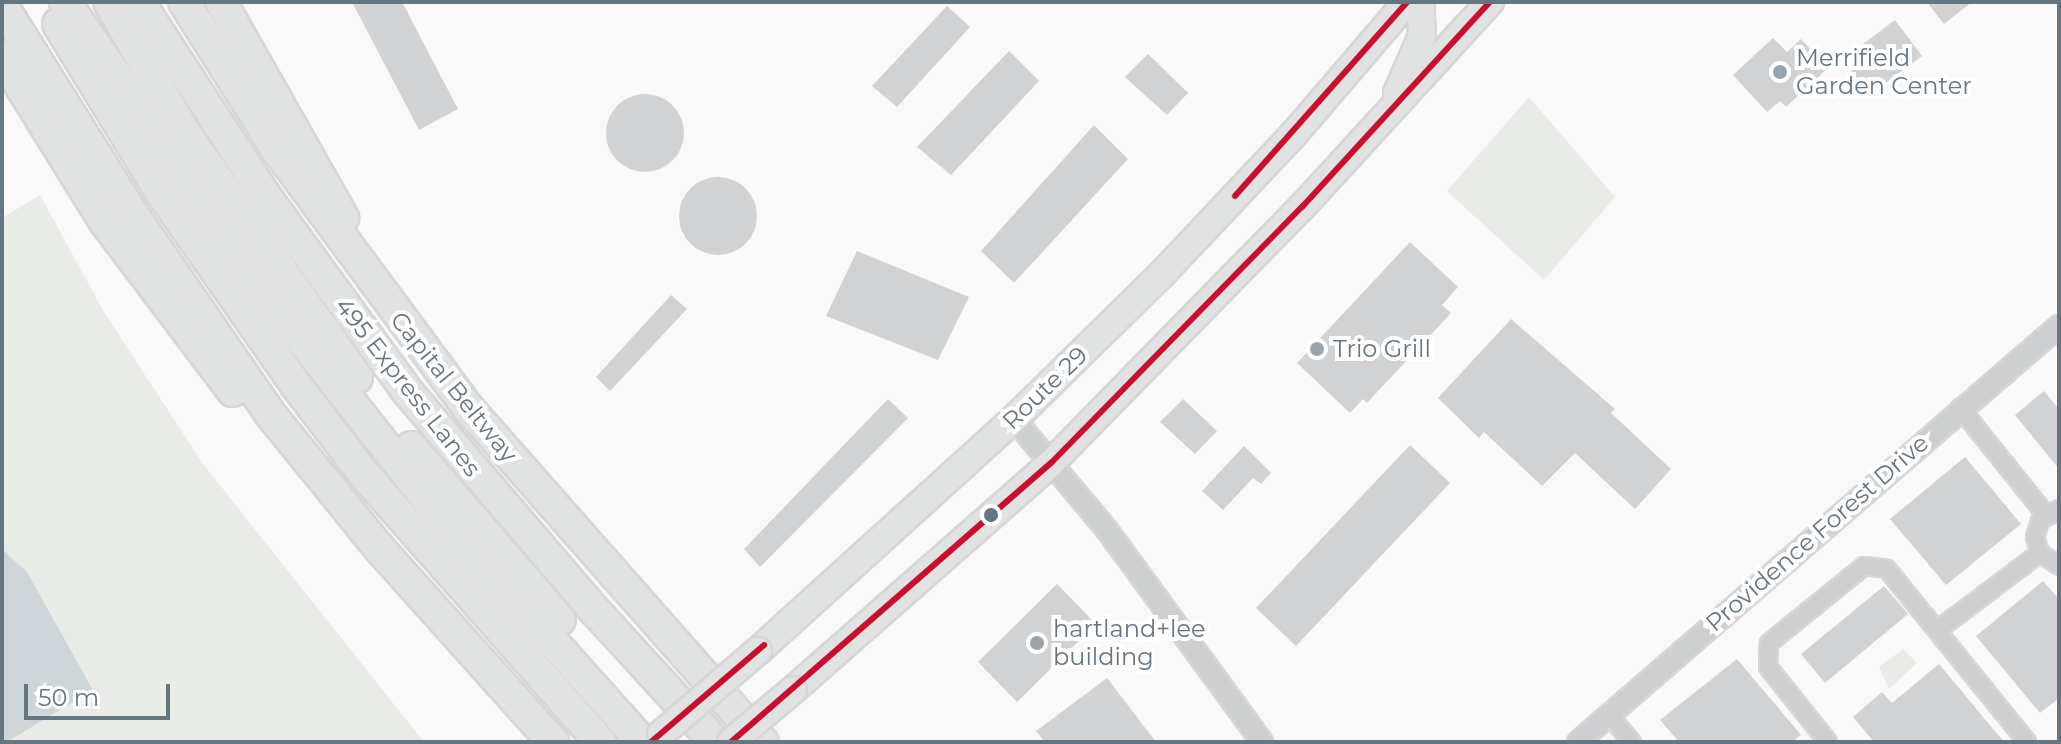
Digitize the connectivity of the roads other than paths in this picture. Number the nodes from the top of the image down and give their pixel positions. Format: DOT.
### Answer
graph roads {
  1 [pos="45,2"];
  2 [pos="65,2"];
  3 [pos="109,2"];
  4 [pos="139,2"];
  5 [pos="184,2"];
  6 [pos="221,2"];
  7 [pos="1407,2"];
  8 [pos="1420,2"];
  9 [pos="1490,2"];
  10 [pos="2,5"];
  11 [pos="2,56"];
  12 [pos="1390,112"];
  13 [pos="385,302"];
  14 [pos="2059,326"];
  15 [pos="1960,408"];
  16 [pos="1014,419"];
  17 [pos="1051,463"];
  18 [pos="2053,512"];
  19 [pos="379,548"];
  20 [pos="2040,553"];
  21 [pos="2059,566"];
  22 [pos="1939,629"];
  23 [pos="604,685"];
  24 [pos="1609,715"];
  25 [pos="655,740"];
  26 [pos="553,742"];
  27 [pos="600,742"];
  28 [pos="715,742"];
  29 [pos="731,742"];
  30 [pos="763,742"];
  31 [pos="1262,742"];
  32 [pos="1578,742"];
  33 [pos="1632,742"];
  34 [pos="1828,742"];
  35 [pos="2027,742"];
  1 -- 27 [label="highway"];
  2 -- 23 [label="highway"];
  3 -- 23 [label="highway"];
  4 -- 28 [label="highway, 495 Express Lanes"];
  5 -- 13 [label="highway, Capital Beltway"];
  6 -- 13 [label="highway"];
  7 -- 16 [label="main road, Route 29"];
  8 -- 12 [label="main road"];
  9 -- 12 [label="main road"];
  10 -- 19 [label="highway"];
  11 -- 19 [label="highway"];
  12 -- 17 [label="main road"];
  13 -- 30 [label="highway, Capital Beltway"];
  14 -- 15 [label="street, Providence Forest Drive"];
  15 -- 18 [label="street"];
  15 -- 24 [label="street, Providence Forest Drive"];
  16 -- 17 [label="street"];
  16 -- 25 [label="main road, Route 29, bridge"];
  17 -- 29 [label="main road, bridge"];
  17 -- 31 [label="street"];
  18 -- 20 [label="street"];
  19 -- 26 [label="highway"];
  20 -- 21 [label="street"];
  20 -- 22 [label="street"];
  22 -- 34 [label="street"];
  22 -- 35 [label="street"];
  23 -- 25 [label="highway"];
  24 -- 32 [label="street, Providence Forest Drive"];
  24 -- 33 [label="street"];
}
